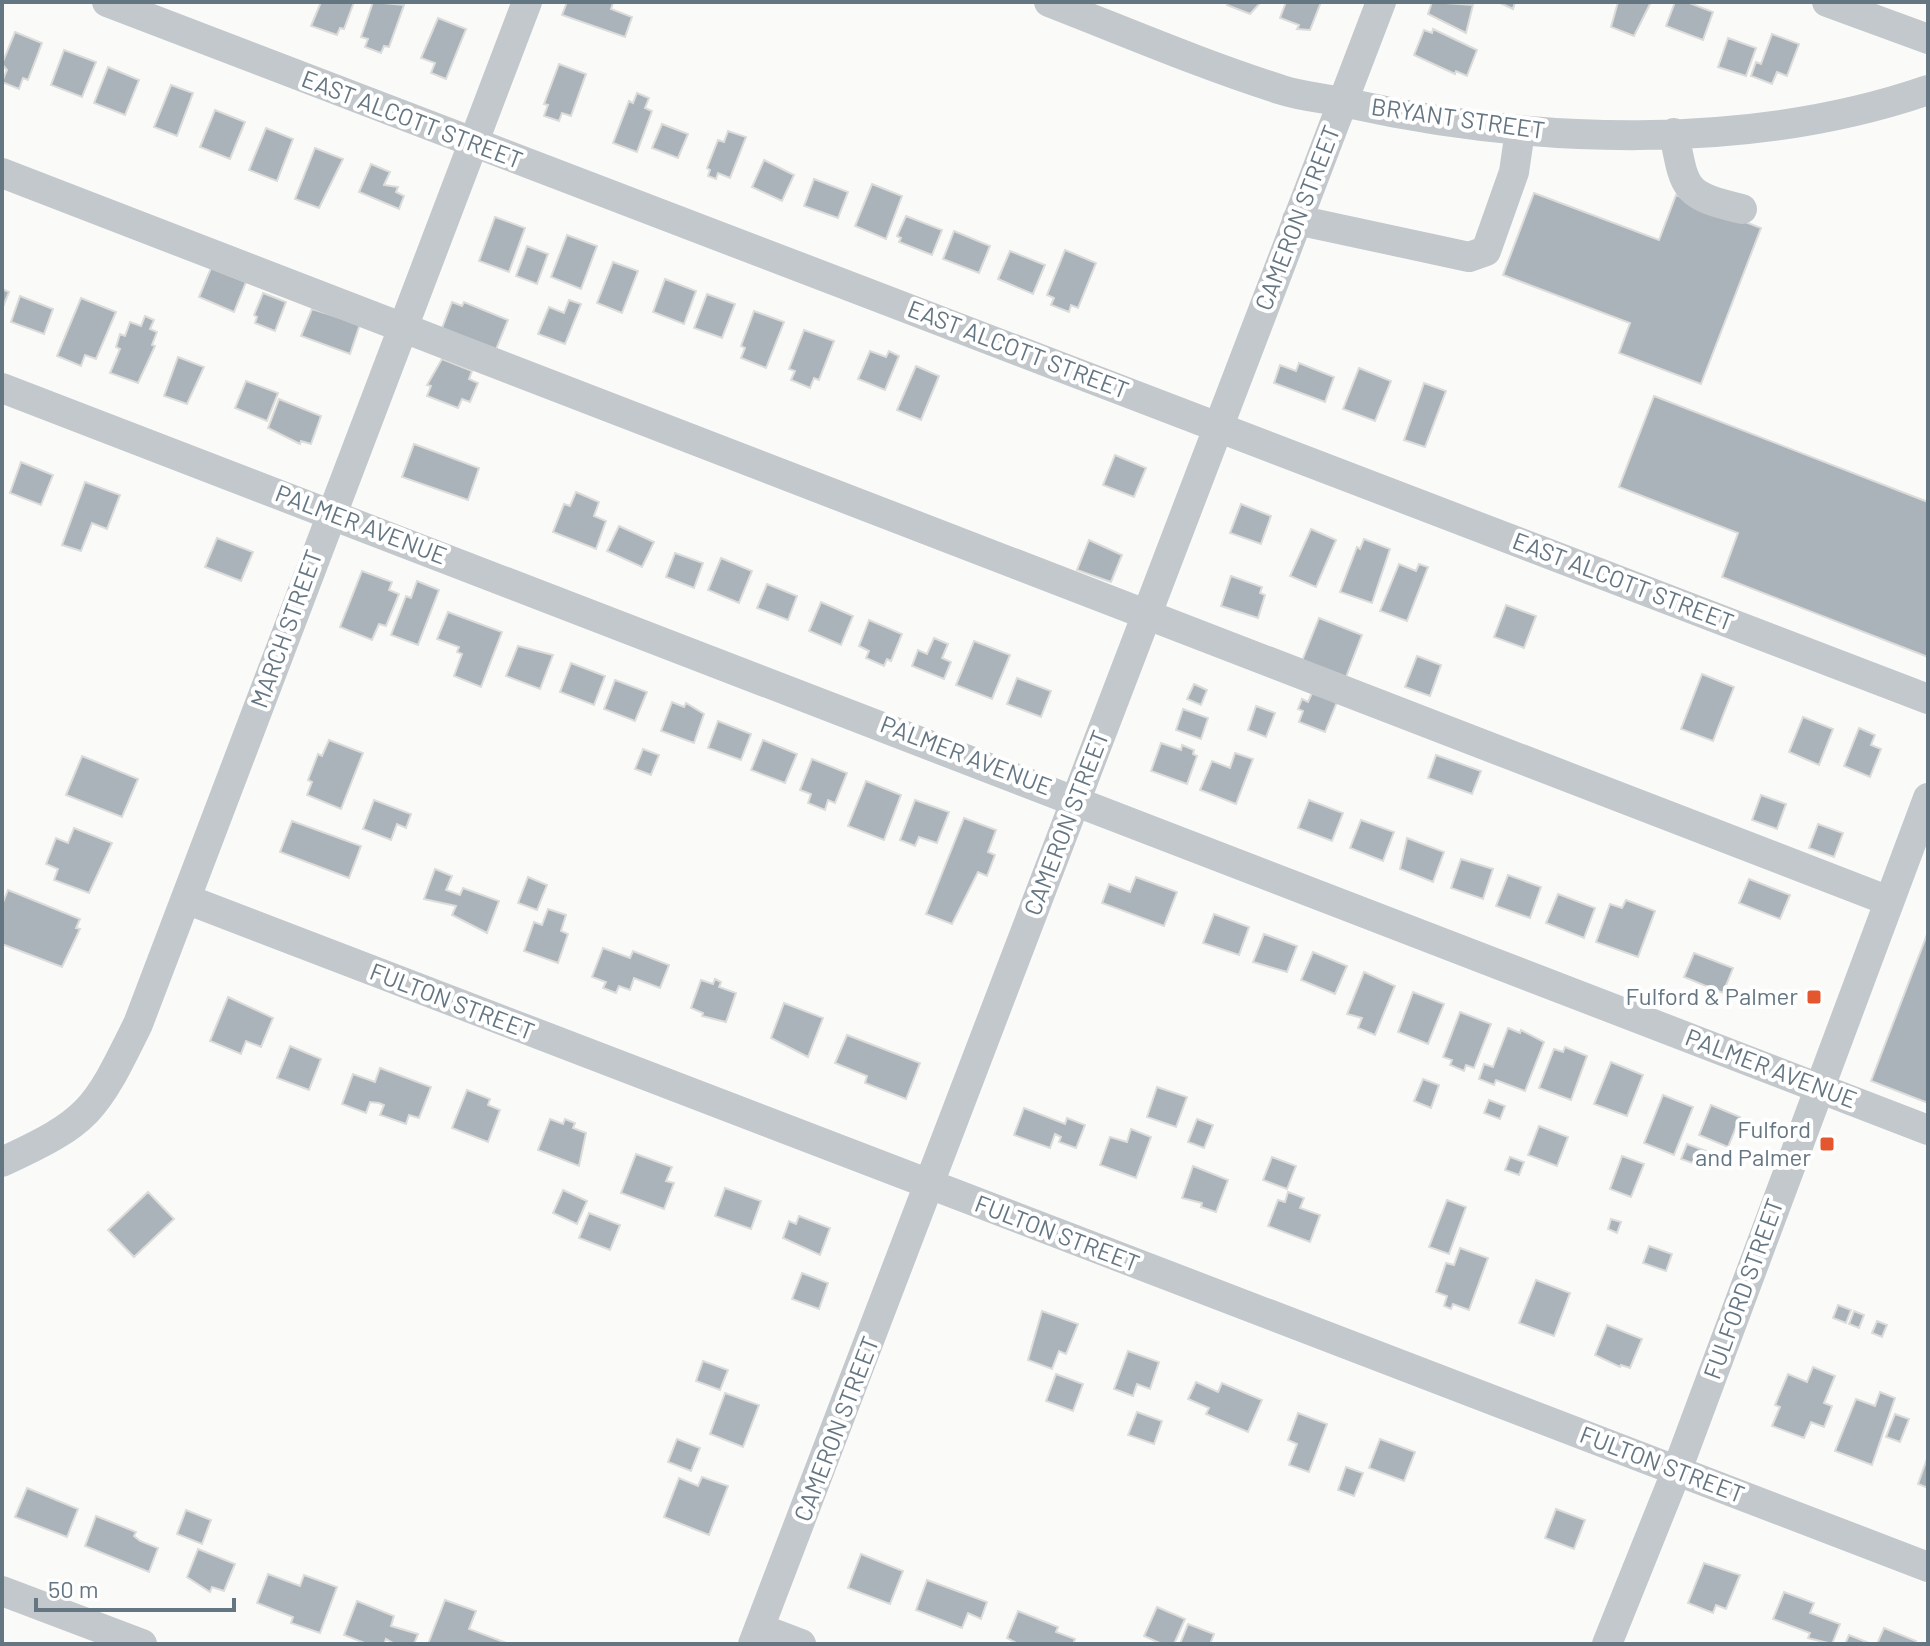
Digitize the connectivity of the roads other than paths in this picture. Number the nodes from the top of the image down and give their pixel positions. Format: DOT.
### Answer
graph roads {
  1 [pos="107,2"];
  2 [pos="527,2"];
  3 [pos="1049,2"];
  4 [pos="1381,2"];
  5 [pos="1827,2"];
  6 [pos="1928,39"];
  7 [pos="1928,90"];
  8 [pos="1342,102"];
  9 [pos="1520,131"];
  10 [pos="1674,133"];
  11 [pos="473,143"];
  12 [pos="2,173"];
  13 [pos="1742,209"];
  14 [pos="1297,220"];
  15 [pos="403,325"];
  16 [pos="2,388"];
  17 [pos="1220,427"];
  18 [pos="330,513"];
  19 [pos="1150,614"];
  20 [pos="1928,699"];
  21 [pos="1076,798"];
  22 [pos="1928,798"];
  23 [pos="1919,851"];
  24 [pos="186,899"];
  25 [pos="1889,901"];
  26 [pos="1818,1087"];
  27 [pos="1928,1130"];
  28 [pos="2,1162"];
  29 [pos="931,1186"];
  30 [pos="1677,1470"];
  31 [pos="1928,1567"];
  32 [pos="2,1591"];
  33 [pos="756,1636"];
  34 [pos="142,1644"];
  35 [pos="801,1644"];
  36 [pos="1607,1644"];
  1 -- 11 [label="street, EAST ALCOTT STREET"];
  2 -- 11 [label="street, MARCH STREET"];
  3 -- 8 [label="street, BRYANT STREET"];
  4 -- 8 [label="street, CAMERON STREET"];
  5 -- 6 [label="street"];
  7 -- 10 [label="street, BRYANT STREET"];
  8 -- 9 [label="street, BRYANT STREET"];
  8 -- 14 [label="street, CAMERON STREET"];
  9 -- 10 [label="street, BRYANT STREET"];
  9 -- 14 [label="street"];
  10 -- 13 [label="street"];
  11 -- 15 [label="street, MARCH STREET"];
  11 -- 17 [label="street, EAST ALCOTT STREET"];
  12 -- 15 [label="street"];
  14 -- 17 [label="street, CAMERON STREET"];
  15 -- 18 [label="street, MARCH STREET"];
  15 -- 19 [label="street"];
  16 -- 18 [label="street, PALMER AVENUE"];
  17 -- 19 [label="street, CAMERON STREET"];
  17 -- 20 [label="street, EAST ALCOTT STREET"];
  18 -- 21 [label="street, PALMER AVENUE"];
  18 -- 24 [label="street, MARCH STREET"];
  19 -- 21 [label="street, CAMERON STREET"];
  19 -- 25 [label="street"];
  21 -- 26 [label="street, PALMER AVENUE"];
  21 -- 29 [label="street, CAMERON STREET"];
  22 -- 23 [label="street, FULFORD STREET"];
  23 -- 25 [label="street, FULFORD STREET"];
  24 -- 28 [label="street, MARCH STREET"];
  24 -- 29 [label="street, FULTON STREET"];
  25 -- 26 [label="street, FULFORD STREET"];
  26 -- 27 [label="street, PALMER AVENUE"];
  26 -- 30 [label="street, FULFORD STREET"];
  29 -- 30 [label="street, FULTON STREET"];
  29 -- 33 [label="street, CAMERON STREET"];
  30 -- 31 [label="street, FULTON STREET"];
  30 -- 36 [label="street, FULFORD STREET"];
  32 -- 34 [label="street"];
  33 -- 35 [label="street"];
}
